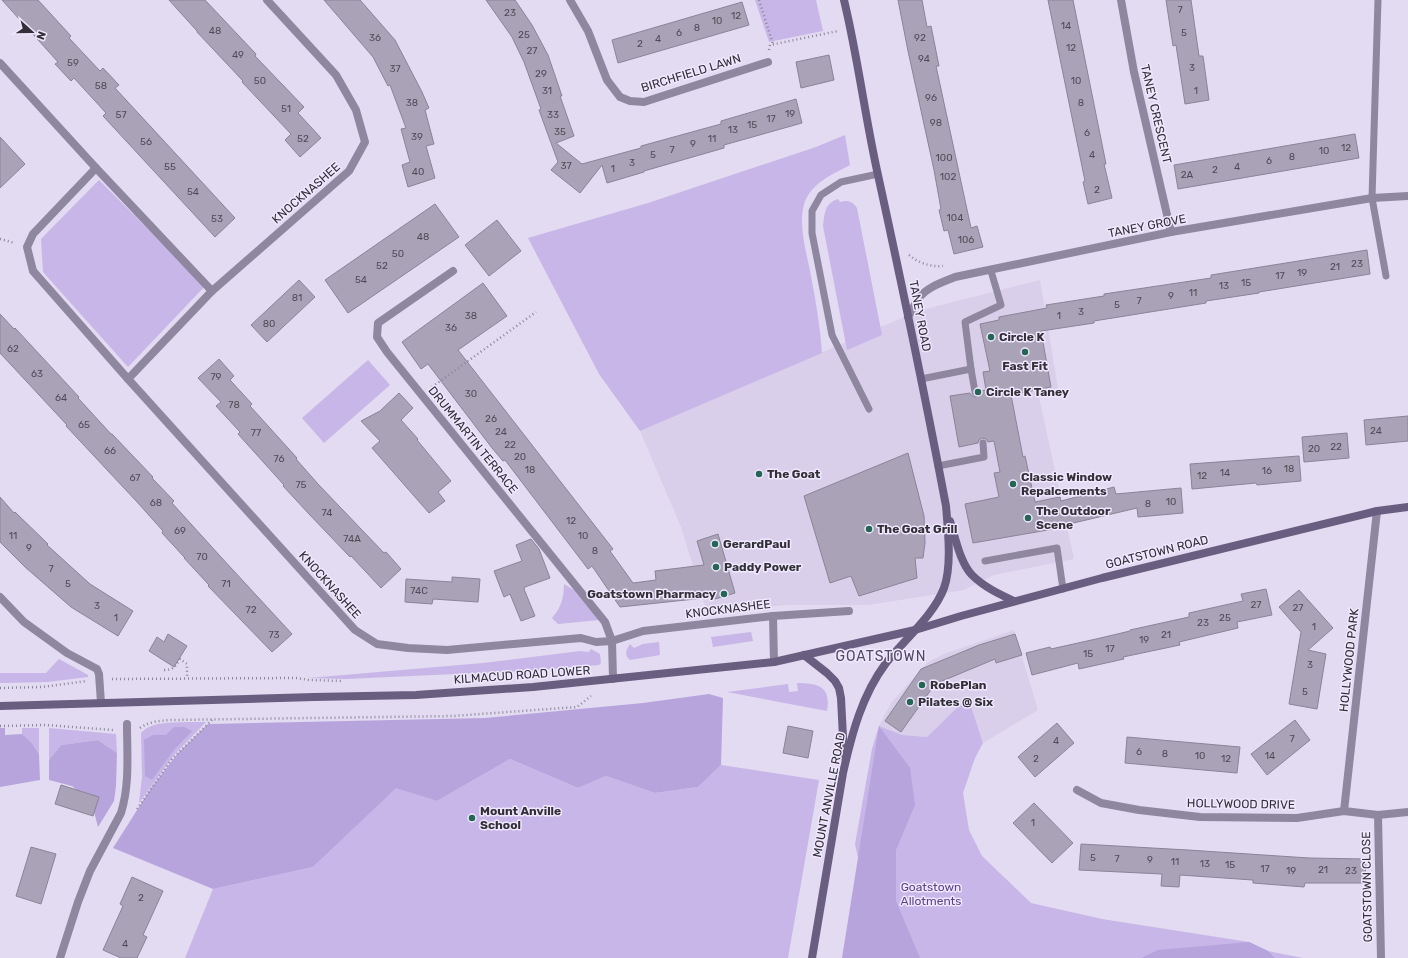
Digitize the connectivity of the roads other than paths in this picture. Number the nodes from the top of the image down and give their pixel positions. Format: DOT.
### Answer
graph roads {
  1 [pos="267,0"];
  2 [pos="570,0"];
  3 [pos="844,0"];
  4 [pos="1121,0"];
  5 [pos="1378,0"];
  6 [pos="768,62"];
  7 [pos="0,63"];
  8 [pos="96,168"];
  9 [pos="878,174"];
  10 [pos="1408,196"];
  11 [pos="1372,198"];
  12 [pos="1171,232"];
  13 [pos="453,271"];
  14 [pos="991,271"];
  15 [pos="1386,276"];
  16 [pos="212,291"];
  17 [pos="908,317"];
  18 [pos="971,369"];
  19 [pos="128,379"];
  20 [pos="921,379"];
  21 [pos="975,392"];
  22 [pos="869,409"];
  23 [pos="983,443"];
  24 [pos="938,466"];
  25 [pos="946,506"];
  26 [pos="1408,506"];
  27 [pos="1377,511"];
  28 [pos="985,561"];
  29 [pos="1063,589"];
  30 [pos="0,597"];
  31 [pos="1014,601"];
  32 [pos="849,611"];
  33 [pos="773,616"];
  34 [pos="915,630"];
  35 [pos="612,641"];
  36 [pos="804,656"];
  37 [pos="774,662"];
  38 [pos="613,679"];
  39 [pos="101,703"];
  40 [pos="0,706"];
  41 [pos="127,727"];
  42 [pos="844,768"];
  43 [pos="1077,790"];
  44 [pos="1344,811"];
  45 [pos="1408,812"];
  46 [pos="1378,815"];
  47 [pos="60,958"];
  48 [pos="812,958"];
  49 [pos="1381,958"];
  1 -- 16 [label="street, KNOCKNASHEE"];
  2 -- 6 [label="street, BIRCHFIELD LAWN"];
  3 -- 9 [label="main road, TANEY ROAD"];
  4 -- 12 [label="street, TANEY CRESCENT"];
  5 -- 11 [label="lane"];
  7 -- 8 [label="street"];
  8 -- 16 [label="street"];
  8 -- 19 [label="street, KNOCKNASHEE"];
  9 -- 17 [label="main road, TANEY ROAD"];
  9 -- 22 [label="lane"];
  10 -- 11 [label="street, TANEY GROVE"];
  11 -- 12 [label="street, TANEY GROVE"];
  11 -- 15 [label="lane"];
  12 -- 14 [label="street, TANEY GROVE"];
  13 -- 35 [label="street, DRUMMARTIN TERRACE"];
  14 -- 17 [label="street, TANEY GROVE"];
  14 -- 18 [label="lane"];
  16 -- 19 [label="street, KNOCKNASHEE"];
  17 -- 20 [label="main road, TANEY ROAD"];
  18 -- 20 [label="lane"];
  18 -- 21 [label="lane"];
  19 -- 35 [label="street, KNOCKNASHEE"];
  20 -- 24 [label="main road, TANEY ROAD"];
  23 -- 24 [label="lane"];
  24 -- 25 [label="main road, TANEY ROAD"];
  25 -- 31 [label="main road"];
  25 -- 34 [label="main road, TANEY ROAD"];
  26 -- 27 [label="main road, GOATSTOWN ROAD"];
  27 -- 29 [label="main road, GOATSTOWN ROAD"];
  27 -- 44 [label="street, HOLLYWOOD PARK"];
  28 -- 29 [label="lane"];
  29 -- 31 [label="main road, GOATSTOWN ROAD"];
  30 -- 39 [label="street"];
  31 -- 34 [label="main road, GOATSTOWN ROAD"];
  32 -- 33 [label="street, KNOCKNASHEE"];
  33 -- 35 [label="street, KNOCKNASHEE"];
  33 -- 37 [label="street"];
  34 -- 36 [label="main road, KILMACUD ROAD LOWER"];
  34 -- 42 [label="main road, MOUNT ANVILLE ROAD"];
  35 -- 38 [label="street"];
  36 -- 37 [label="main road, KILMACUD ROAD LOWER"];
  36 -- 42 [label="main road"];
  37 -- 38 [label="main road, KILMACUD ROAD LOWER"];
  38 -- 39 [label="main road, KILMACUD ROAD LOWER"];
  39 -- 40 [label="main road, KILMACUD ROAD LOWER"];
  41 -- 47 [label="street"];
  42 -- 48 [label="main road, MOUNT ANVILLE ROAD"];
  43 -- 44 [label="street, HOLLYWOOD DRIVE"];
  44 -- 46 [label="street, HOLLYWOOD DRIVE"];
  45 -- 46 [label="street, HOLLYWOOD DRIVE"];
  46 -- 49 [label="street, GOATSTOWN CLOSE"];
}
